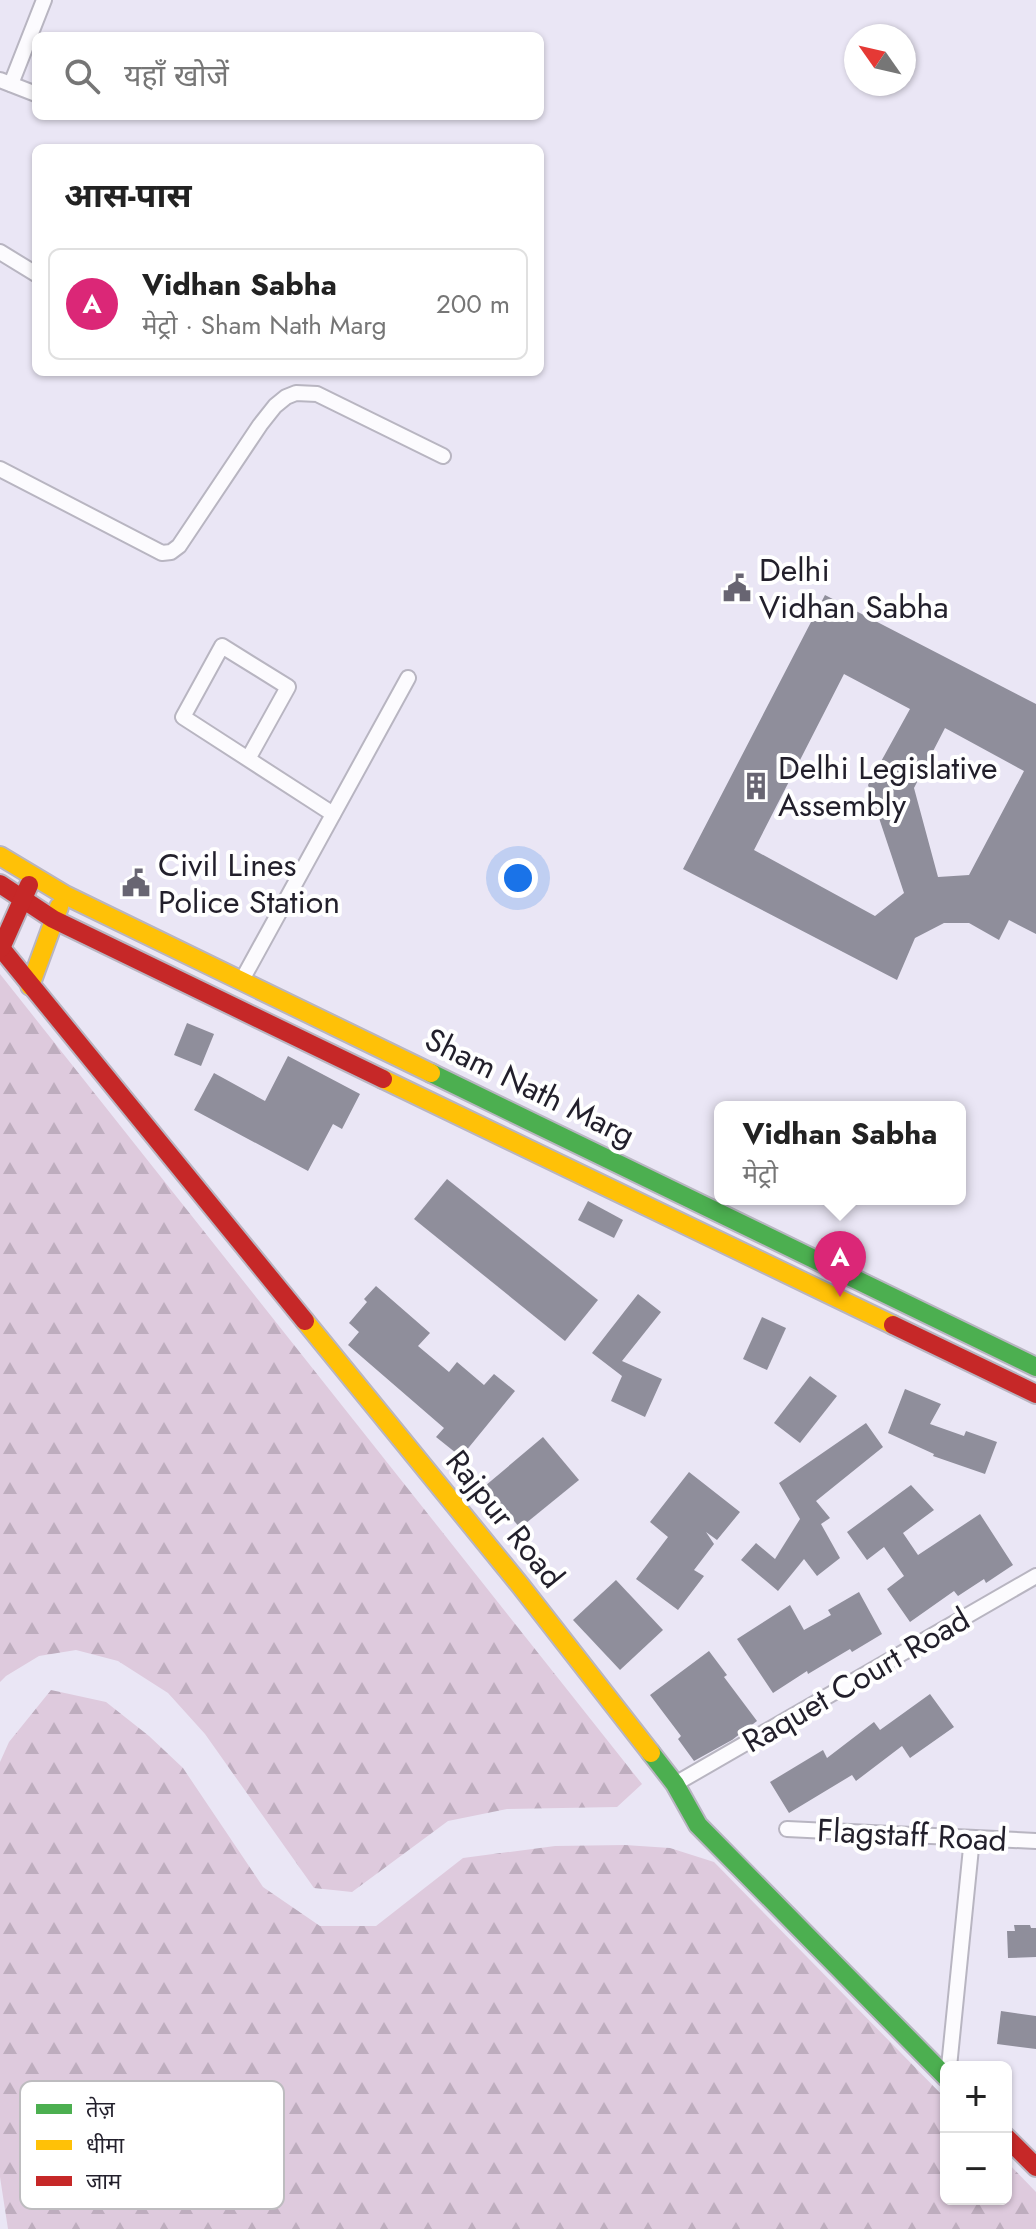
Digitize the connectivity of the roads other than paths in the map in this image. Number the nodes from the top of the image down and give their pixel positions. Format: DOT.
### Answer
graph roads {
  1 [pos="44,0"];
  2 [pos="5,82"];
  3 [pos="32,92"];
  4 [pos="0,252"];
  5 [pos="32,272"];
  6 [pos="443,456"];
  7 [pos="0,469"];
  8 [pos="408,678"];
  9 [pos="248,759"];
  10 [pos="333,814"];
  11 [pos="0,856"];
  12 [pos="33,875"];
  13 [pos="0,884"];
  14 [pos="65,895"];
  15 [pos="23,899"];
  16 [pos="53,919"];
  17 [pos="0,948"];
  18 [pos="242,980"];
  19 [pos="30,986"];
  20 [pos="1036,1367"];
  21 [pos="1036,1394"];
  22 [pos="1036,1576"];
  23 [pos="675,1784"];
  24 [pos="787,1829"];
  25 [pos="972,1838"];
  26 [pos="1036,1841"];
  27 [pos="950,2061"];
  28 [pos="940,2071"];
  29 [pos="1012,2143"];
  30 [pos="1036,2167"];
  1 -- 2 [label="street"];
  2 -- 3 [label="street"];
  4 -- 5 [label="street"];
  6 -- 7 [label="street"];
  8 -- 10 [label="street"];
  9 -- 9 [label="street"];
  9 -- 10 [label="street"];
  10 -- 18 [label="street"];
  11 -- 12 [label="main road, Sham Nath Marg"];
  12 -- 14 [label="main road, Sham Nath Marg"];
  12 -- 15 [label="main road"];
  13 -- 15 [label="main road, Sham Nath Marg"];
  14 -- 16 [label="main road"];
  14 -- 18 [label="main road, Sham Nath Marg"];
  15 -- 16 [label="main road, Sham Nath Marg"];
  15 -- 17 [label="main road"];
  16 -- 19 [label="main road"];
  16 -- 21 [label="main road, Sham Nath Marg"];
  17 -- 19 [label="main road, Rajpur Road"];
  18 -- 20 [label="main road, Sham Nath Marg"];
  19 -- 23 [label="main road, Rajpur Road"];
  22 -- 23 [label="street, Raquet Court Road"];
  23 -- 28 [label="main road, Rajpur Road"];
  24 -- 25 [label="street, Flagstaff Road"];
  25 -- 26 [label="street, Flagstaff Road"];
  25 -- 27 [label="street"];
  29 -- 30 [label="main road"];
}
